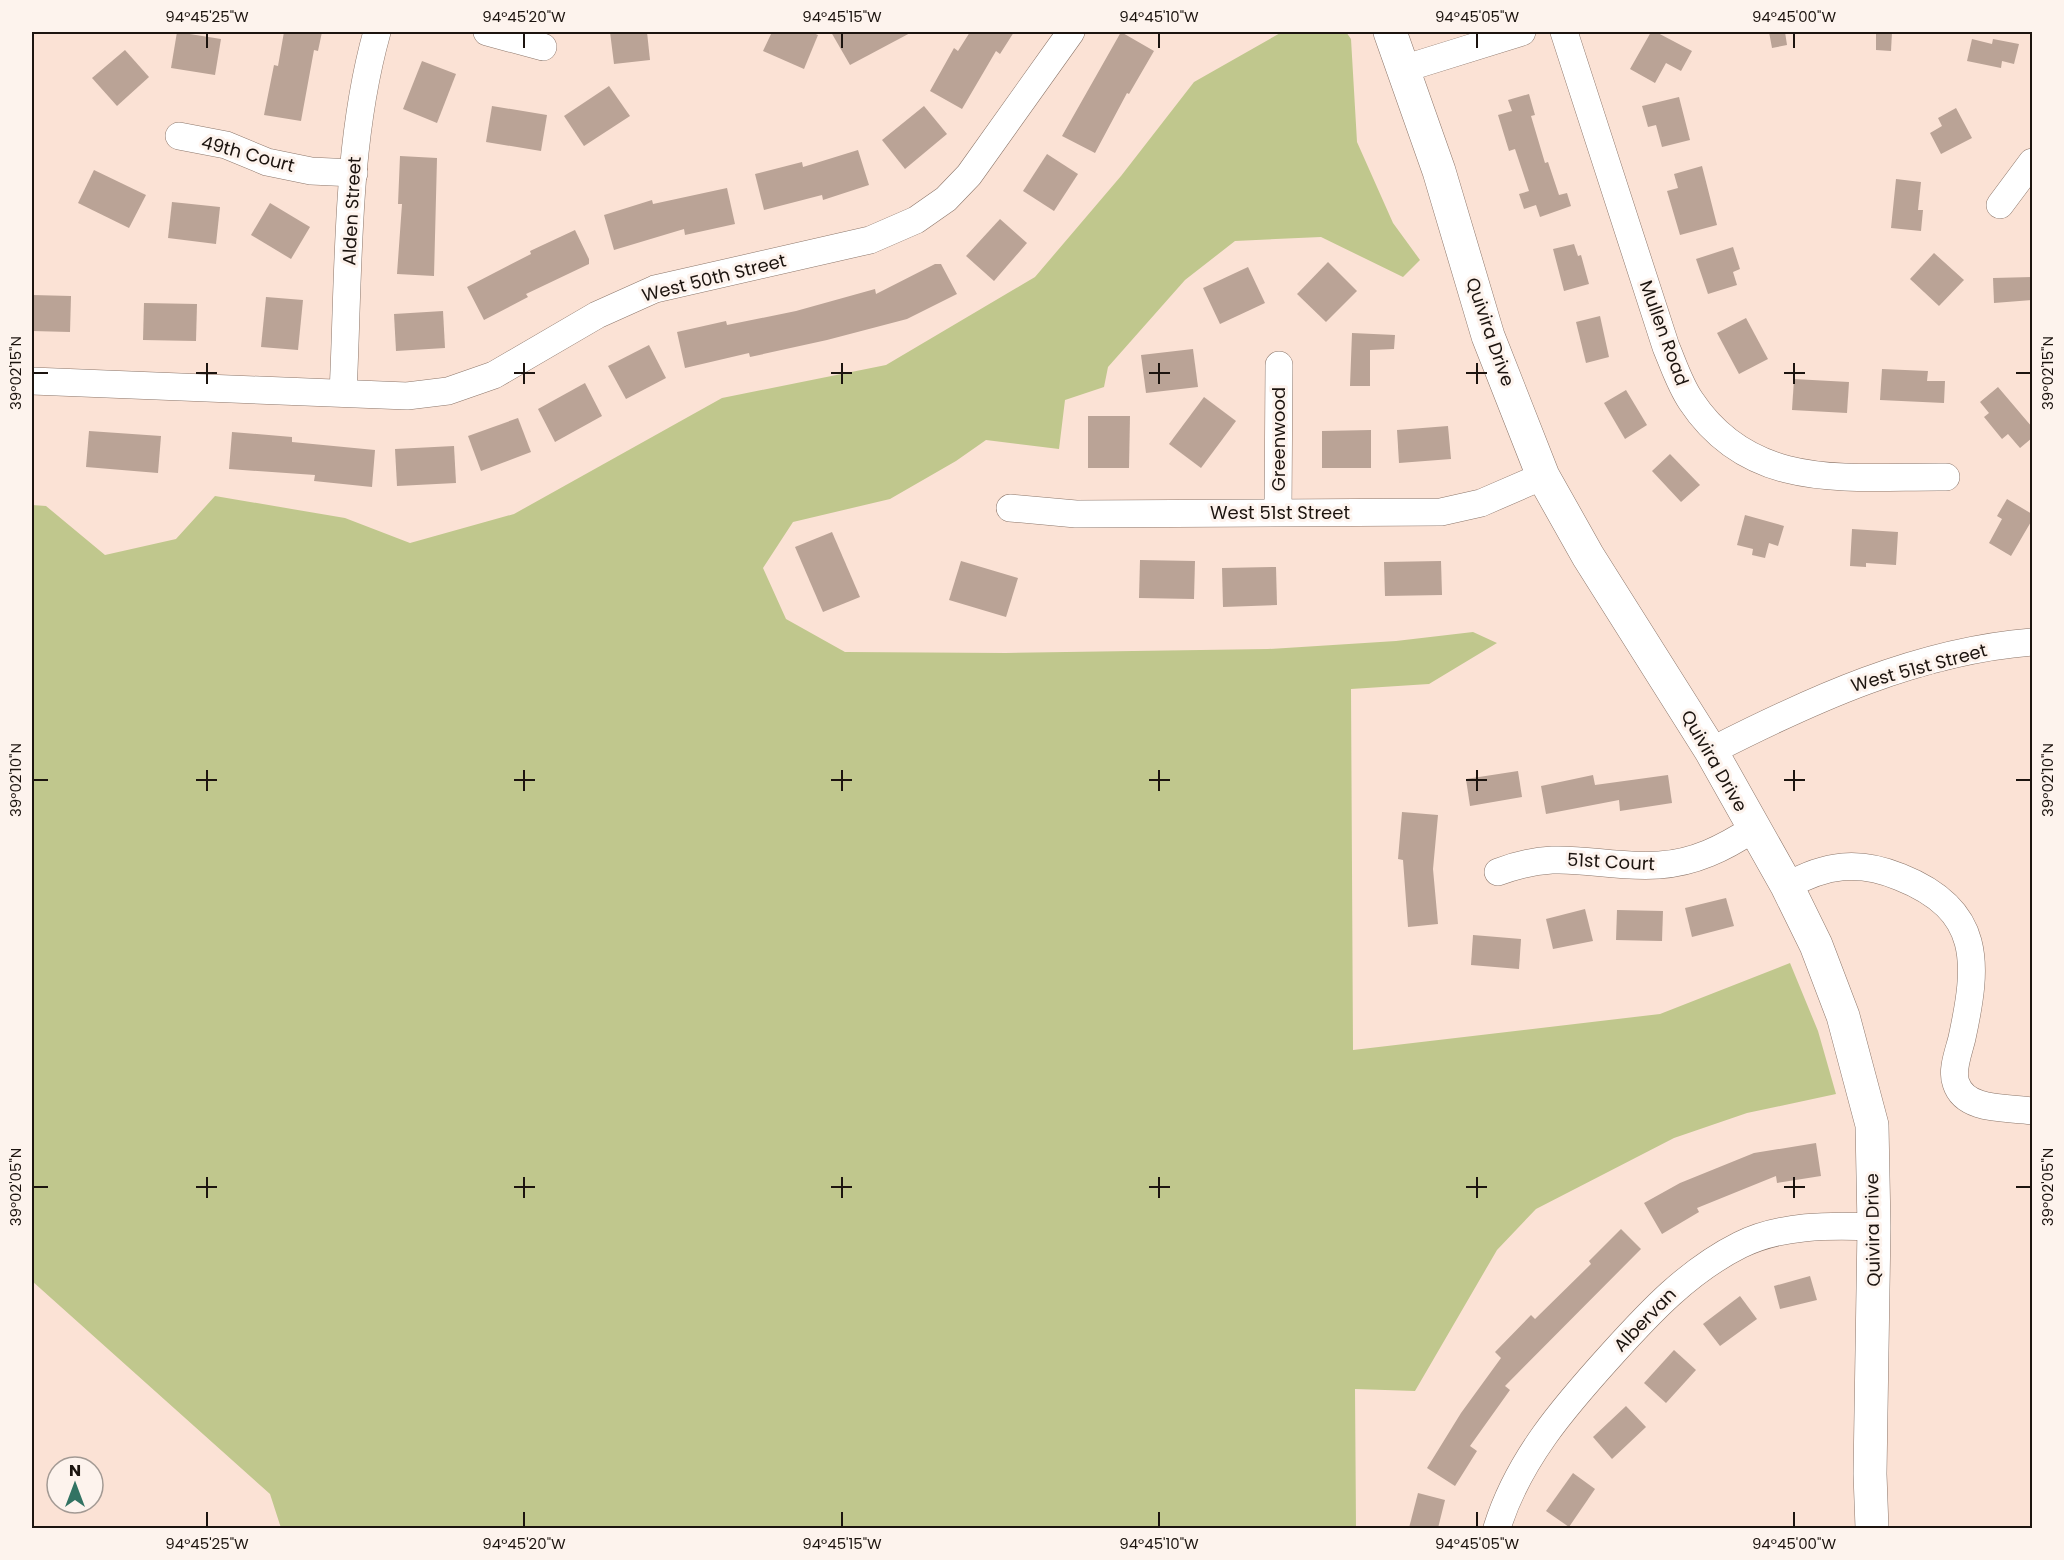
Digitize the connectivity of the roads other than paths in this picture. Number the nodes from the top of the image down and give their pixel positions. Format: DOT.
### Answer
graph roads {
  1 [pos="378,32"];
  2 [pos="488,32"];
  3 [pos="1071,32"];
  4 [pos="1522,32"];
  5 [pos="1564,32"];
  6 [pos="1398,33"];
  7 [pos="543,47"];
  8 [pos="1403,69"];
  9 [pos="179,136"];
  10 [pos="2032,162"];
  11 [pos="354,173"];
  12 [pos="2000,205"];
  13 [pos="1279,365"];
  14 [pos="32,381"];
  15 [pos="344,393"];
  16 [pos="1543,476"];
  17 [pos="1946,477"];
  18 [pos="1010,508"];
  19 [pos="1278,512"];
  20 [pos="2032,642"];
  21 [pos="1711,751"];
  22 [pos="1753,829"];
  23 [pos="1498,872"];
  24 [pos="1787,886"];
  25 [pos="2032,1111"];
  26 [pos="1875,1227"];
  27 [pos="1497,1528"];
  28 [pos="1872,1528"];
  1 -- 11 [label="street, Alden Street"];
  2 -- 7 [label="street"];
  3 -- 15 [label="street, West 50th Street"];
  4 -- 8 [label="street"];
  5 -- 17 [label="street, Mullen Road"];
  6 -- 8 [label="main road, Quivira Drive"];
  8 -- 16 [label="main road, Quivira Drive"];
  9 -- 11 [label="street, 49th Court"];
  10 -- 12 [label="street"];
  11 -- 15 [label="street, Alden Street"];
  13 -- 19 [label="street, Greenwood"];
  14 -- 15 [label="street, West 50th Street"];
  16 -- 19 [label="street, West 51st Street"];
  16 -- 21 [label="main road, Quivira Drive"];
  18 -- 19 [label="street, West 51st Street"];
  20 -- 21 [label="street, West 51st Street"];
  21 -- 22 [label="main road, Quivira Drive"];
  22 -- 23 [label="street, 51st Court"];
  22 -- 24 [label="main road, Quivira Drive"];
  24 -- 25 [label="street"];
  24 -- 26 [label="main road, Quivira Drive"];
  26 -- 27 [label="street, Albervan"];
  26 -- 28 [label="main road, Quivira Drive"];
}
